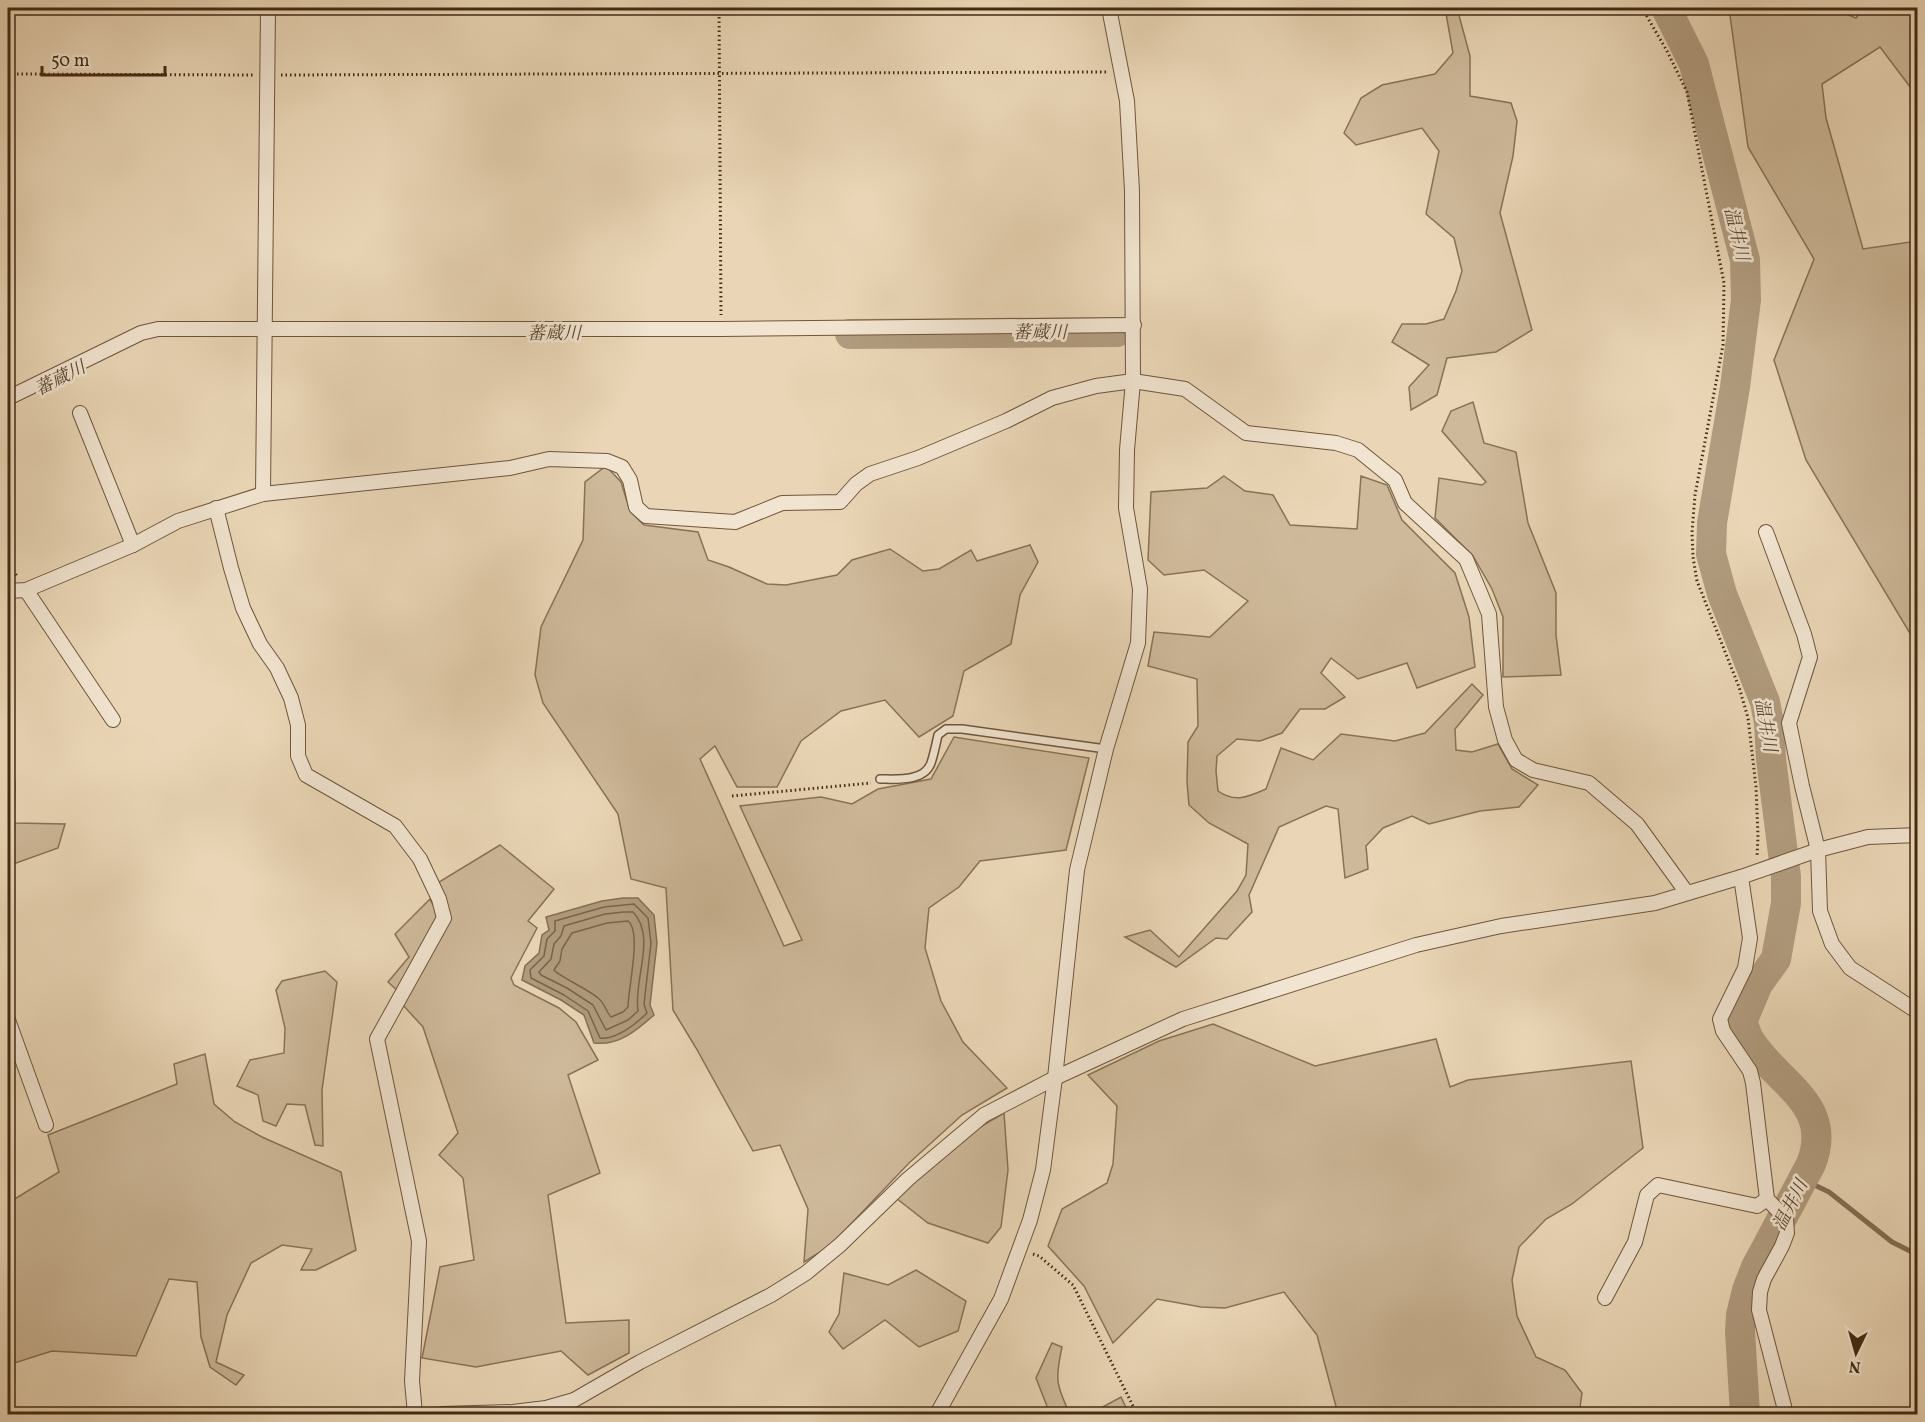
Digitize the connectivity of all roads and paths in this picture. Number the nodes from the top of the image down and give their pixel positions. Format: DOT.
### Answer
graph roads {
  1 [pos="268,8"];
  2 [pos="719,8"];
  3 [pos="1109,8"];
  4 [pos="1642,8"];
  5 [pos="1122,72"];
  6 [pos="8,74"];
  7 [pos="719,74"];
  8 [pos="267,75"];
  9 [pos="1134,325"];
  10 [pos="721,329"];
  11 [pos="264,332"];
  12 [pos="1133,381"];
  13 [pos="8,398"];
  14 [pos="80,413"];
  15 [pos="263,494"];
  16 [pos="216,508"];
  17 [pos="1766,532"];
  18 [pos="133,545"];
  19 [pos="26,590"];
  20 [pos="8,591"];
  21 [pos="113,720"];
  22 [pos="1106,749"];
  23 [pos="880,780"];
  24 [pos="732,796"];
  25 [pos="1917,835"];
  26 [pos="1813,852"];
  27 [pos="1760,870"];
  28 [pos="1741,877"];
  29 [pos="1687,893"];
  30 [pos="1917,1012"];
  31 [pos="8,1020"];
  32 [pos="1055,1078"];
  33 [pos="46,1125"];
  34 [pos="1767,1199"];
  35 [pos="1020,1249"];
  36 [pos="1605,1298"];
  37 [pos="513,1413"];
  38 [pos="415,1414"];
  39 [pos="442,1414"];
  40 [pos="937,1414"];
  41 [pos="1137,1414"];
  42 [pos="1783,1414"];
  1 -- 8 [label="street"];
  2 -- 7 [label="path"];
  3 -- 5 [label="street"];
  4 -- 27 [label="path"];
  5 -- 7 [label="path"];
  5 -- 9 [label="street"];
  6 -- 8 [label="path"];
  7 -- 8 [label="path"];
  7 -- 10 [label="path"];
  8 -- 11 [label="street"];
  9 -- 10 [label="street"];
  9 -- 12 [label="street"];
  10 -- 11 [label="street"];
  11 -- 13 [label="street"];
  11 -- 15 [label="street"];
  12 -- 15 [label="street"];
  12 -- 22 [label="street"];
  12 -- 29 [label="street"];
  14 -- 18 [label="street"];
  15 -- 16 [label="street"];
  16 -- 18 [label="street"];
  16 -- 38 [label="street"];
  17 -- 26 [label="street"];
  18 -- 19 [label="street"];
  19 -- 20 [label="street"];
  19 -- 21 [label="street"];
  22 -- 23 [label="lane"];
  22 -- 32 [label="street"];
  23 -- 24 [label="path"];
  25 -- 26 [label="street"];
  26 -- 27 [label="street"];
  26 -- 30 [label="street"];
  27 -- 28 [label="street"];
  28 -- 29 [label="street"];
  28 -- 34 [label="street"];
  29 -- 32 [label="street"];
  31 -- 33 [label="street"];
  32 -- 35 [label="street"];
  32 -- 37 [label="street"];
  34 -- 36 [label="street"];
  34 -- 42 [label="street"];
  35 -- 40 [label="street"];
  35 -- 41 [label="path"];
  37 -- 39 [label="street"];
}
